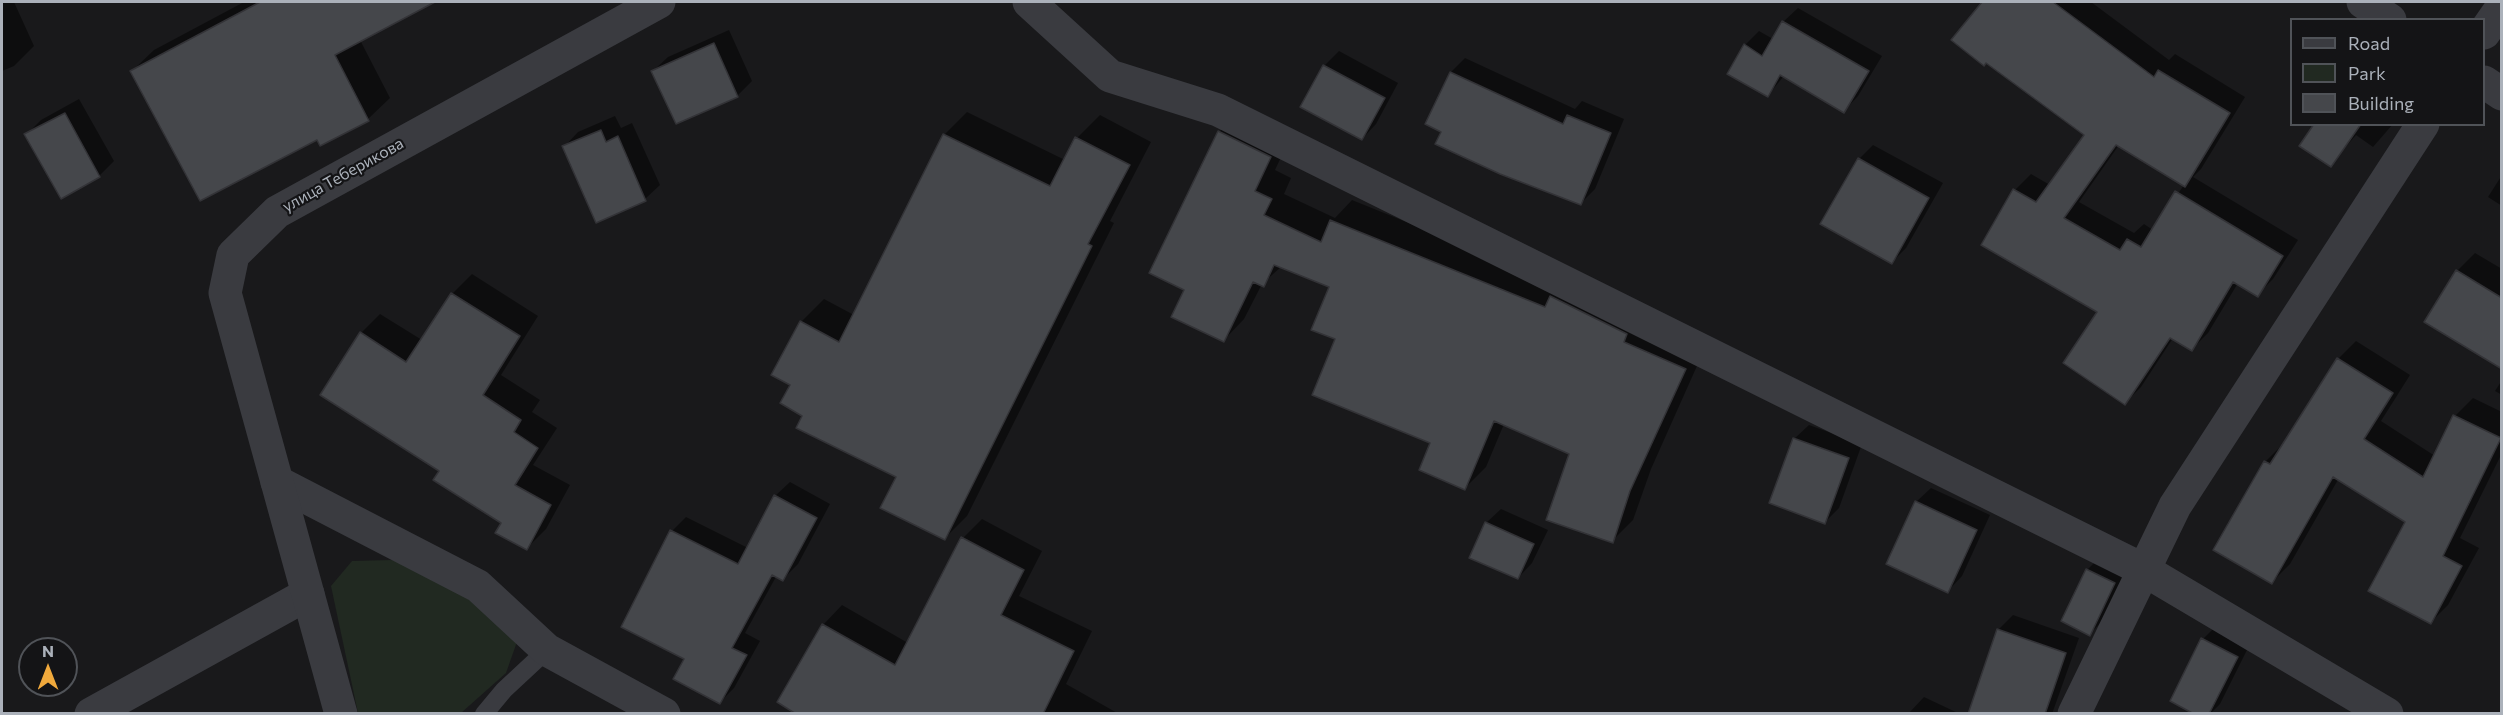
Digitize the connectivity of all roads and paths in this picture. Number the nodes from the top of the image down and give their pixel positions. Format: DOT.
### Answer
graph roads {
  1 [pos="659,2"];
  2 [pos="1029,2"];
  3 [pos="2363,2"];
  4 [pos="2502,7"];
  5 [pos="2387,18"];
  6 [pos="2485,32"];
  7 [pos="2485,83"];
  8 [pos="2502,94"];
  9 [pos="2422,126"];
  10 [pos="277,482"];
  11 [pos="2144,570"];
  12 [pos="308,594"];
  13 [pos="547,650"];
  14 [pos="91,714"];
  15 [pos="341,714"];
  16 [pos="484,714"];
  17 [pos="663,714"];
  18 [pos="2074,714"];
  19 [pos="2387,714"];
  1 -- 10 [label="street, улица Теберикова"];
  2 -- 11 [label="street"];
  3 -- 5 [label="street"];
  4 -- 6 [label="street"];
  7 -- 8 [label="street"];
  9 -- 11 [label="street"];
  10 -- 12 [label="street, улица Теберикова"];
  10 -- 13 [label="street"];
  11 -- 18 [label="street"];
  11 -- 19 [label="street"];
  12 -- 14 [label="street"];
  12 -- 15 [label="street, улица Теберикова"];
  13 -- 16 [label="lane"];
  13 -- 17 [label="street"];
}
